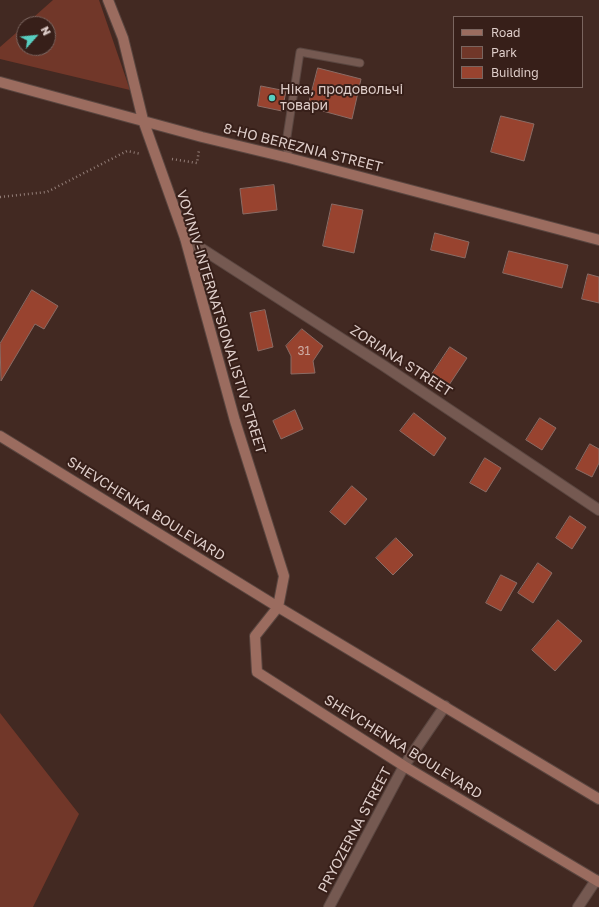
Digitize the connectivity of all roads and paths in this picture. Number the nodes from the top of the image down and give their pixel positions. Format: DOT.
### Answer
graph roads {
  1 [pos="108,0"];
  2 [pos="360,63"];
  3 [pos="0,82"];
  4 [pos="143,120"];
  5 [pos="288,158"];
  6 [pos="185,238"];
  7 [pos="599,240"];
  8 [pos="0,436"];
  9 [pos="599,510"];
  10 [pos="278,607"];
  11 [pos="445,706"];
  12 [pos="404,766"];
  13 [pos="599,799"];
  14 [pos="597,881"];
  15 [pos="329,907"];
  16 [pos="578,907"];
  1 -- 4 [label="street, VOYINIV-INTERNATSIONALISTIV STREET"];
  2 -- 5 [label="lane"];
  3 -- 4 [label="street, 8-HO BEREZNIA STREET"];
  4 -- 5 [label="street, 8-HO BEREZNIA STREET"];
  4 -- 6 [label="street, VOYINIV-INTERNATSIONALISTIV STREET"];
  5 -- 7 [label="street, 8-HO BEREZNIA STREET"];
  6 -- 9 [label="street, ZORIANA STREET"];
  6 -- 10 [label="street, VOYINIV-INTERNATSIONALISTIV STREET"];
  8 -- 10 [label="street, SHEVCHENKA BOULEVARD"];
  10 -- 11 [label="street, SHEVCHENKA BOULEVARD"];
  10 -- 12 [label="street, SHEVCHENKA BOULEVARD"];
  11 -- 12 [label="street, PRYOZERNA STREET"];
  11 -- 13 [label="street, SHEVCHENKA BOULEVARD"];
  12 -- 14 [label="street, SHEVCHENKA BOULEVARD"];
  12 -- 15 [label="street, PRYOZERNA STREET"];
  14 -- 16 [label="street"];
}
